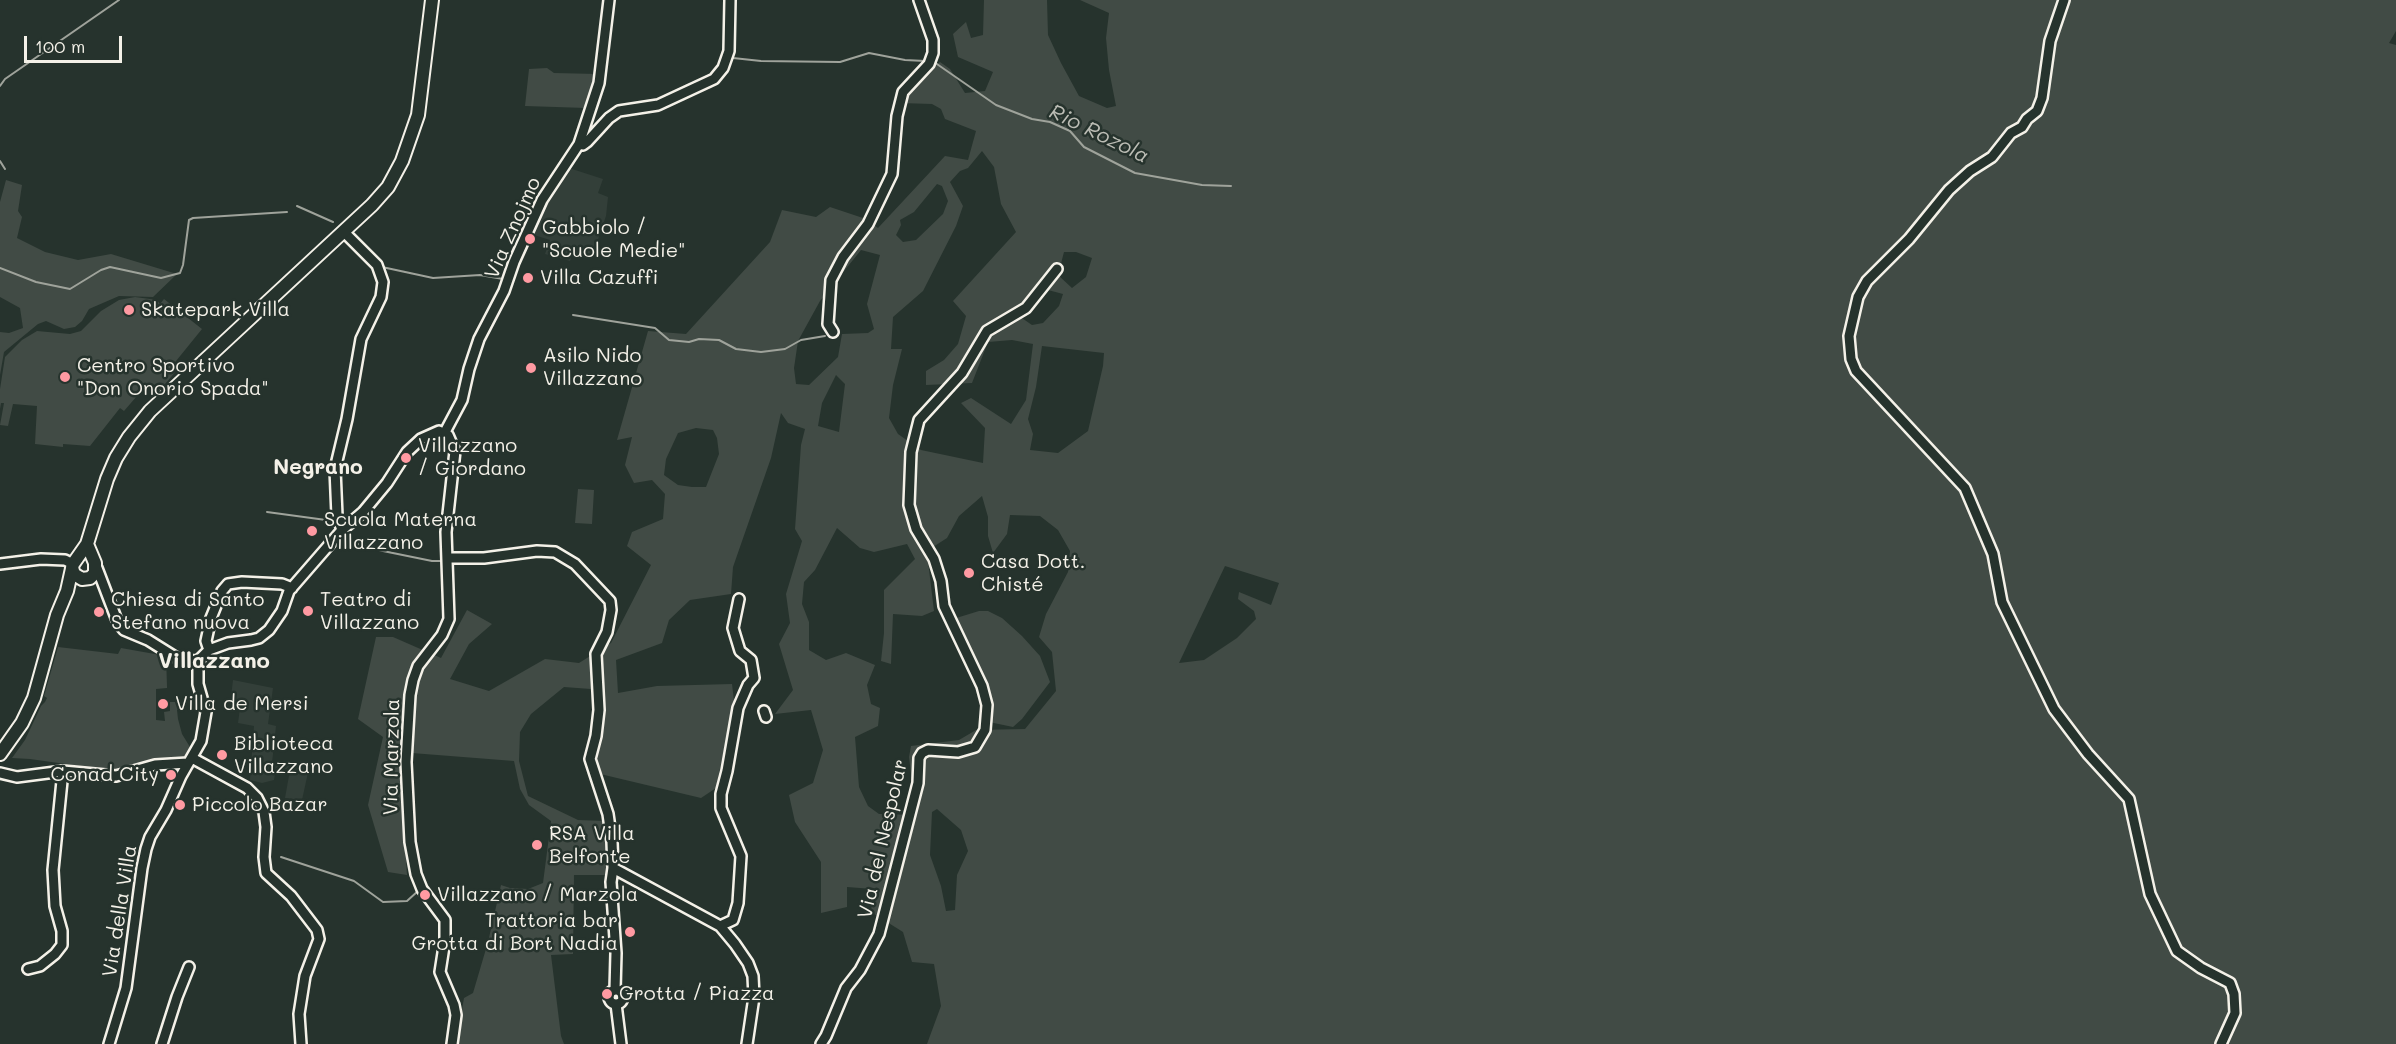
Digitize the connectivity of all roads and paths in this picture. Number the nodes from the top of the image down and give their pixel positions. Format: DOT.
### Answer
graph roads {
  1 [pos="432,0"];
  2 [pos="609,0"];
  3 [pos="730,0"];
  4 [pos="919,0"];
  5 [pos="2064,0"];
  6 [pos="579,144"];
  7 [pos="344,232"];
  8 [pos="1057,269"];
  9 [pos="833,332"];
  10 [pos="446,434"];
  11 [pos="342,530"];
  12 [pos="87,544"];
  13 [pos="448,558"];
  14 [pos="74,563"];
  15 [pos="0,564"];
  16 [pos="90,571"];
  17 [pos="292,588"];
  18 [pos="67,591"];
  19 [pos="739,599"];
  20 [pos="209,650"];
  21 [pos="198,661"];
  22 [pos="0,754"];
  23 [pos="190,761"];
  24 [pos="63,771"];
  25 [pos="0,773"];
  26 [pos="613,868"];
  27 [pos="720,926"];
  28 [pos="189,967"];
  29 [pos="28,969"];
  30 [pos="109,1044"];
  31 [pos="162,1044"];
  32 [pos="301,1044"];
  33 [pos="452,1044"];
  34 [pos="621,1044"];
  35 [pos="747,1044"];
  36 [pos="820,1044"];
  37 [pos="2221,1044"];
  1 -- 7 [label="main road"];
  2 -- 6 [label="street, Via Znojmo"];
  3 -- 6 [label="street"];
  4 -- 9 [label="street"];
  5 -- 37 [label="street"];
  6 -- 10 [label="street, Via Znojmo"];
  7 -- 11 [label="street"];
  7 -- 12 [label="main road"];
  8 -- 36 [label="street, Via del Nespolar"];
  10 -- 11 [label="street"];
  10 -- 13 [label="street, Via Marzola"];
  11 -- 17 [label="street"];
  12 -- 14 [label="main road"];
  12 -- 16 [label="main road"];
  13 -- 26 [label="street"];
  13 -- 33 [label="street, Via Marzola"];
  14 -- 15 [label="street"];
  14 -- 16 [label="main road"];
  14 -- 16 [label="main road"];
  14 -- 18 [label="main road"];
  16 -- 18 [label="main road"];
  16 -- 21 [label="street"];
  17 -- 20 [label="street"];
  17 -- 20 [label="street"];
  18 -- 22 [label="main road"];
  19 -- 27 [label="street"];
  20 -- 21 [label="street"];
  21 -- 23 [label="street, Via della Villa"];
  23 -- 24 [label="street"];
  23 -- 30 [label="street, Via della Villa"];
  23 -- 32 [label="street"];
  24 -- 25 [label="street"];
  24 -- 29 [label="street"];
  26 -- 27 [label="street"];
  26 -- 34 [label="street"];
  27 -- 35 [label="street"];
  28 -- 31 [label="street"];
}
